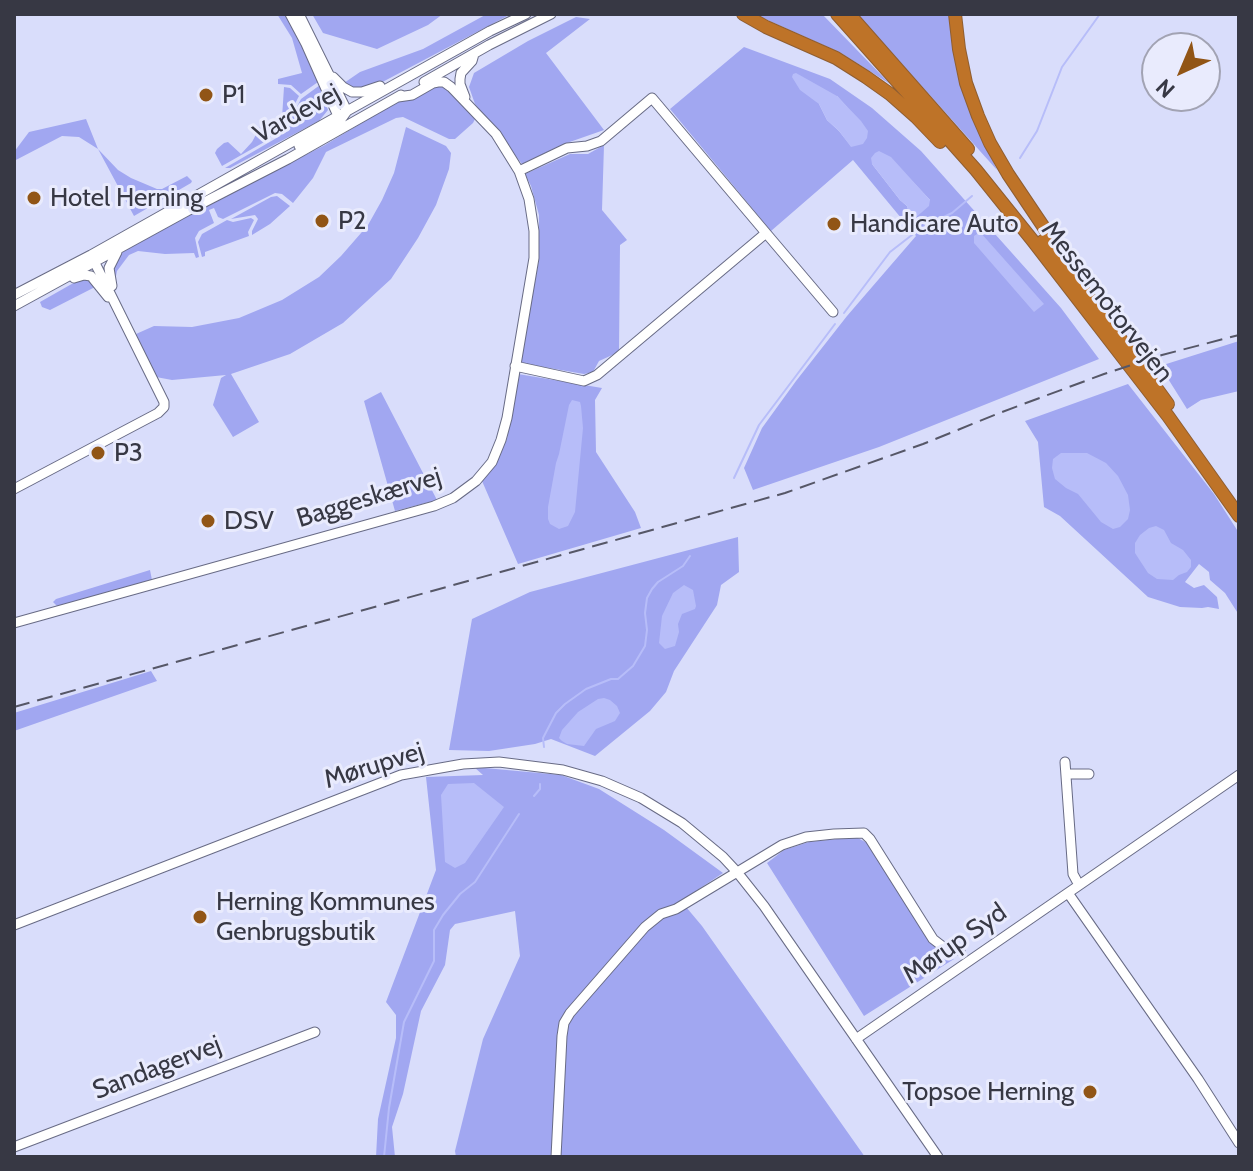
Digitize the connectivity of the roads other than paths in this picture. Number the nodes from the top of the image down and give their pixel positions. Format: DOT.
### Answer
graph roads {
  1 [pos="290,14"];
  2 [pos="299,14"];
  3 [pos="526,14"];
  4 [pos="551,14"];
  5 [pos="743,14"];
  6 [pos="837,14"];
  7 [pos="849,14"];
  8 [pos="955,14"];
  9 [pos="475,53"];
  10 [pos="448,55"];
  11 [pos="324,65"];
  12 [pos="398,97"];
  13 [pos="468,104"];
  14 [pos="345,117"];
  15 [pos="519,171"];
  16 [pos="766,233"];
  17 [pos="124,245"];
  18 [pos="90,260"];
  19 [pos="96,280"];
  20 [pos="40,292"];
  21 [pos="14,295"];
  22 [pos="1079,299"];
  23 [pos="14,306"];
  24 [pos="833,312"];
  25 [pos="1104,316"];
  26 [pos="123,320"];
  27 [pos="515,366"];
  28 [pos="14,489"];
  29 [pos="1239,505"];
  30 [pos="1239,516"];
  31 [pos="14,623"];
  32 [pos="1065,762"];
  33 [pos="1066,774"];
  34 [pos="1089,774"];
  35 [pos="1239,775"];
  36 [pos="737,872"];
  37 [pos="1079,885"];
  38 [pos="1068,893"];
  39 [pos="14,925"];
  40 [pos="960,950"];
  41 [pos="315,1032"];
  42 [pos="856,1039"];
  43 [pos="1239,1143"];
  44 [pos="14,1147"];
  45 [pos="556,1157"];
  46 [pos="938,1157"];
  1 -- 14 [label="street"];
  2 -- 11 [label="street"];
  3 -- 10 [label="street, Vardevej"];
  4 -- 9 [label="street, Vardevej"];
  5 -- 22 [label="highway"];
  6 -- 22 [label="highway, Messemotorvejen"];
  7 -- 25 [label="highway, Messemotorvejen"];
  8 -- 25 [label="highway"];
  9 -- 12 [label="street, Vardevej"];
  9 -- 13 [label="street"];
  10 -- 11 [label="street"];
  10 -- 14 [label="street, Vardevej"];
  11 -- 14 [label="street"];
  12 -- 13 [label="street, Baggeskærvej"];
  12 -- 14 [label="street, Vardevej"];
  13 -- 15 [label="street, Baggeskærvej"];
  14 -- 17 [label="street, Vardevej"];
  14 -- 18 [label="street, Vardevej"];
  15 -- 16 [label="street"];
  15 -- 27 [label="street, Baggeskærvej"];
  16 -- 24 [label="street"];
  16 -- 27 [label="street"];
  17 -- 18 [label="street, Vardevej"];
  17 -- 26 [label="street"];
  18 -- 19 [label="street"];
  18 -- 20 [label="street, Vardevej"];
  18 -- 21 [label="street, Vardevej"];
  18 -- 26 [label="street"];
  19 -- 20 [label="street, Vardevej"];
  19 -- 26 [label="street"];
  20 -- 23 [label="street, Vardevej"];
  22 -- 30 [label="highway, Messemotorvejen"];
  25 -- 29 [label="highway, Messemotorvejen"];
  26 -- 28 [label="street"];
  27 -- 31 [label="street, Baggeskærvej"];
  32 -- 33 [label="street"];
  33 -- 34 [label="street"];
  33 -- 37 [label="street"];
  35 -- 37 [label="street, Mørup Syd"];
  36 -- 39 [label="street, Mørupvej"];
  36 -- 40 [label="street"];
  36 -- 42 [label="street, Mørupvej"];
  36 -- 45 [label="street"];
  37 -- 38 [label="street, Mørup Syd"];
  38 -- 42 [label="street, Mørup Syd"];
  38 -- 43 [label="street"];
  41 -- 44 [label="street, Sandagervej"];
  42 -- 46 [label="street, Mørupvej"];
}
